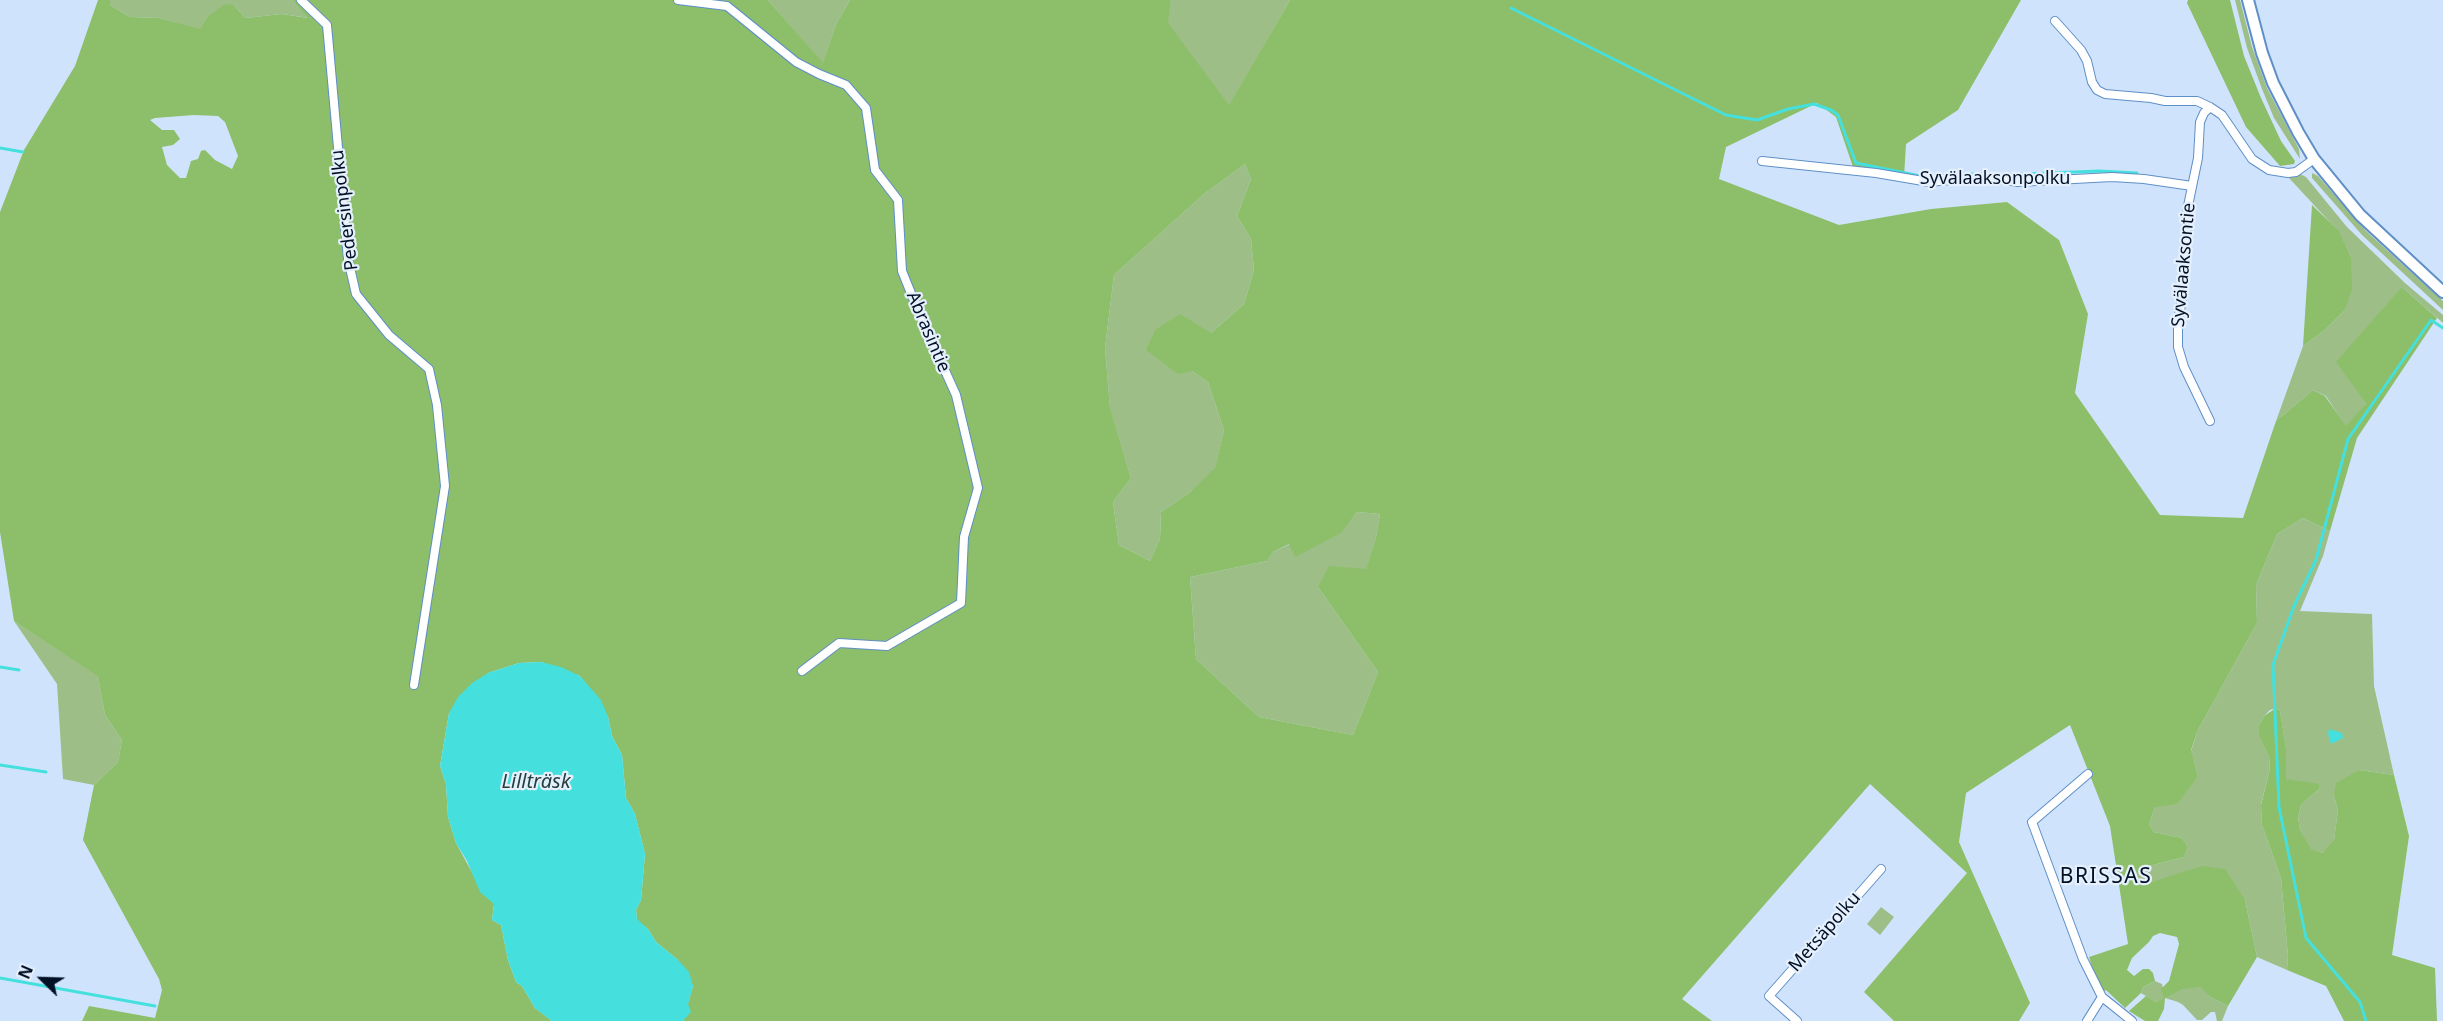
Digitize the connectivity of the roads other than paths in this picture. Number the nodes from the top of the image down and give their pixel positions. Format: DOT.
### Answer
graph roads {
  1 [pos="301,0"];
  2 [pos="678,0"];
  3 [pos="2248,0"];
  4 [pos="2055,21"];
  5 [pos="2210,106"];
  6 [pos="2314,159"];
  7 [pos="1762,161"];
  8 [pos="2192,186"];
  9 [pos="2443,292"];
  10 [pos="2210,421"];
  11 [pos="802,671"];
  12 [pos="414,685"];
  13 [pos="2088,774"];
  14 [pos="1881,869"];
  15 [pos="2102,997"];
  16 [pos="1797,1021"];
  17 [pos="2087,1021"];
  18 [pos="2132,1021"];
  1 -- 12 [label="street, Pedersinpolku"];
  2 -- 11 [label="street, Abrasintie"];
  3 -- 6 [label="main road"];
  4 -- 5 [label="street"];
  5 -- 6 [label="street"];
  5 -- 8 [label="street, Syvälaaksontie"];
  6 -- 9 [label="main road"];
  7 -- 8 [label="street, Syvälaaksonpolku"];
  8 -- 10 [label="street, Syvälaaksontie"];
  13 -- 15 [label="street"];
  14 -- 16 [label="street, Metsäpolku"];
  15 -- 17 [label="street"];
  15 -- 18 [label="street"];
}
